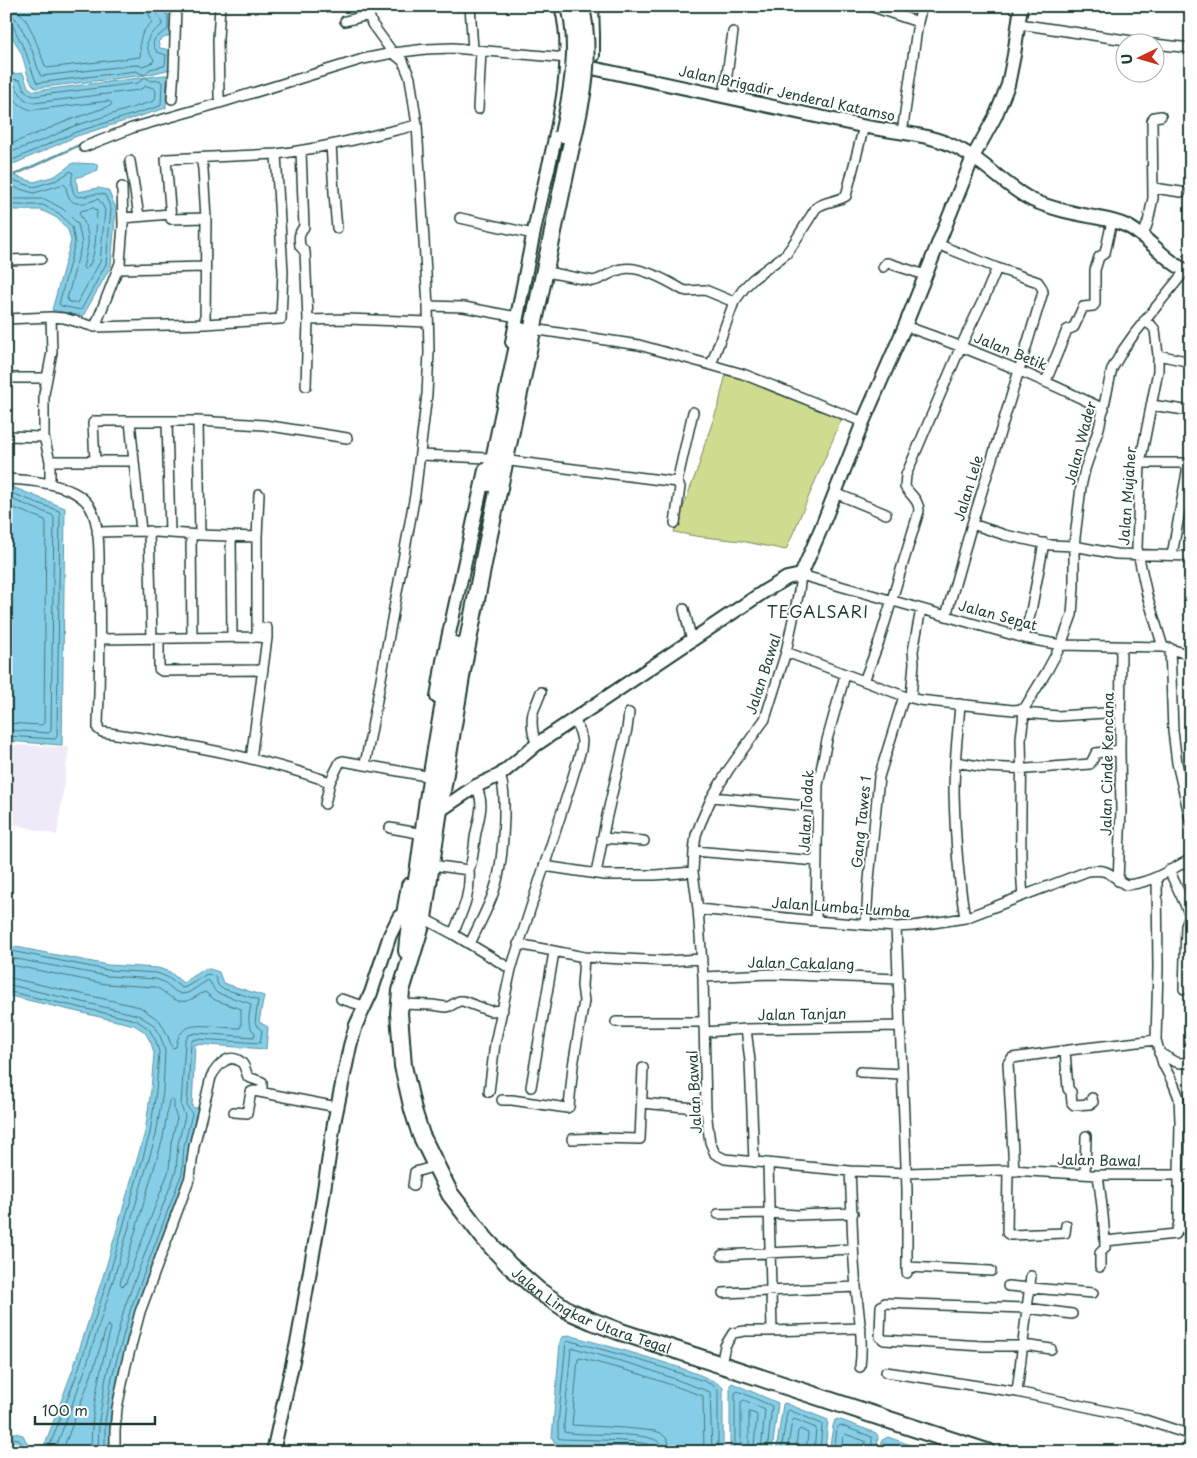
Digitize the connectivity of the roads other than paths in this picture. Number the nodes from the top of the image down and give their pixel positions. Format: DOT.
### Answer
graph roads {
  1 [pos="176,6"];
  2 [pos="220,6"];
  3 [pos="470,6"];
  4 [pos="561,6"];
  5 [pos="570,6"];
  6 [pos="870,6"];
  7 [pos="922,6"];
  8 [pos="1021,6"];
  9 [pos="589,7"];
  10 [pos="369,11"];
  11 [pos="345,21"];
  12 [pos="918,22"];
  13 [pos="1019,24"];
  14 [pos="565,25"];
  15 [pos="733,32"];
  16 [pos="1114,38"];
  17 [pos="1164,45"];
  18 [pos="475,48"];
  19 [pos="1191,48"];
  20 [pos="390,49"];
  21 [pos="567,58"];
  22 [pos="592,68"];
  23 [pos="724,96"];
  24 [pos="172,99"];
  25 [pos="220,100"];
  26 [pos="478,109"];
  27 [pos="1161,116"];
  28 [pos="417,125"];
  29 [pos="864,126"];
  30 [pos="902,133"];
  31 [pos="331,145"];
  32 [pos="84,147"];
  33 [pos="565,150"];
  34 [pos="301,151"];
  35 [pos="276,154"];
  36 [pos="973,157"];
  37 [pos="201,158"];
  38 [pos="130,161"];
  39 [pos="1154,188"];
  40 [pos="135,191"];
  41 [pos="1181,192"];
  42 [pos="170,214"];
  43 [pos="139,216"];
  44 [pos="123,218"];
  45 [pos="206,218"];
  46 [pos="460,218"];
  47 [pos="1112,220"];
  48 [pos="337,228"];
  49 [pos="533,234"];
  50 [pos="1142,236"];
  51 [pos="937,244"];
  52 [pos="41,259"];
  53 [pos="6,260"];
  54 [pos="883,267"];
  55 [pos="205,268"];
  56 [pos="996,268"];
  57 [pos="119,269"];
  58 [pos="1188,272"];
  59 [pos="552,273"];
  60 [pos="925,275"];
  61 [pos="734,302"];
  62 [pos="428,306"];
  63 [pos="517,317"];
  64 [pos="51,318"];
  65 [pos="6,319"];
  66 [pos="308,320"];
  67 [pos="1144,321"];
  68 [pos="428,322"];
  69 [pos="204,324"];
  70 [pos="905,326"];
  71 [pos="95,328"];
  72 [pos="539,330"];
  73 [pos="961,346"];
  74 [pos="1158,355"];
  75 [pos="1191,362"];
  76 [pos="711,365"];
  77 [pos="1019,370"];
  78 [pos="6,378"];
  79 [pos="47,378"];
  80 [pos="1046,381"];
  81 [pos="306,386"];
  82 [pos="1151,405"];
  83 [pos="1104,408"];
  84 [pos="1191,411"];
  85 [pos="694,412"];
  86 [pos="130,421"];
  87 [pos="167,421"];
  88 [pos="198,421"];
  89 [pos="863,422"];
  90 [pos="6,436"];
  91 [pos="44,436"];
  92 [pos="347,438"];
  93 [pos="421,455"];
  94 [pos="488,458"];
  95 [pos="50,461"];
  96 [pos="95,461"];
  97 [pos="134,461"];
  98 [pos="510,461"];
  99 [pos="1140,463"];
  100 [pos="6,479"];
  101 [pos="677,482"];
  102 [pos="50,483"];
  103 [pos="835,492"];
  104 [pos="259,494"];
  105 [pos="886,514"];
  106 [pos="674,523"];
  107 [pos="972,524"];
  108 [pos="145,531"];
  109 [pos="97,532"];
  110 [pos="170,533"];
  111 [pos="195,535"];
  112 [pos="231,536"];
  113 [pos="257,537"];
  114 [pos="1044,543"];
  115 [pos="1074,546"];
  116 [pos="1138,555"];
  117 [pos="1172,555"];
  118 [pos="1191,556"];
  119 [pos="802,575"];
  120 [pos="891,600"];
  121 [pos="684,609"];
  122 [pos="921,609"];
  123 [pos="946,616"];
  124 [pos="257,632"];
  125 [pos="232,637"];
  126 [pos="155,638"];
  127 [pos="192,638"];
  128 [pos="1024,638"];
  129 [pos="100,639"];
  130 [pos="693,640"];
  131 [pos="1061,645"];
  132 [pos="1121,647"];
  133 [pos="1166,648"];
  134 [pos="786,652"];
  135 [pos="1191,655"];
  136 [pos="263,670"];
  137 [pos="845,675"];
  138 [pos="864,681"];
  139 [pos="541,692"];
  140 [pos="908,697"];
  141 [pos="960,704"];
  142 [pos="1023,711"];
  143 [pos="1121,712"];
  144 [pos="629,713"];
  145 [pos="574,719"];
  146 [pos="537,744"];
  147 [pos="1120,750"];
  148 [pos="251,759"];
  149 [pos="956,762"];
  150 [pos="365,765"];
  151 [pos="1022,768"];
  152 [pos="500,775"];
  153 [pos="426,776"];
  154 [pos="330,782"];
  155 [pos="476,786"];
  156 [pos="712,797"];
  157 [pos="325,804"];
  158 [pos="817,806"];
  159 [pos="441,810"];
  160 [pos="1191,823"];
  161 [pos="390,828"];
  162 [pos="418,833"];
  163 [pos="602,838"];
  164 [pos="644,840"];
  165 [pos="694,851"];
  166 [pos="1191,858"];
  167 [pos="817,862"];
  168 [pos="431,865"];
  169 [pos="544,866"];
  170 [pos="469,870"];
  171 [pos="1169,870"];
  172 [pos="693,872"];
  173 [pos="596,874"];
  174 [pos="1158,878"];
  175 [pos="1118,881"];
  176 [pos="1023,896"];
  177 [pos="698,909"];
  178 [pos="412,916"];
  179 [pos="965,918"];
  180 [pos="816,921"];
  181 [pos="866,925"];
  182 [pos="896,927"];
  183 [pos="453,934"];
  184 [pos="470,944"];
  185 [pos="518,944"];
  186 [pos="554,952"];
  187 [pos="584,958"];
  188 [pos="702,959"];
  189 [pos="511,969"];
  190 [pos="703,977"];
  191 [pos="898,979"];
  192 [pos="1184,989"];
  193 [pos="341,998"];
  194 [pos="400,1004"];
  195 [pos="364,1006"];
  196 [pos="502,1010"];
  197 [pos="616,1022"];
  198 [pos="900,1026"];
  199 [pos="705,1027"];
  200 [pos="746,1028"];
  201 [pos="1156,1040"];
  202 [pos="1065,1051"];
  203 [pos="1162,1054"];
  204 [pos="1187,1063"];
  205 [pos="643,1068"];
  206 [pos="860,1072"];
  207 [pos="902,1074"];
  208 [pos="531,1087"];
  209 [pos="262,1092"];
  210 [pos="489,1092"];
  211 [pos="1092,1098"];
  212 [pos="502,1100"];
  213 [pos="642,1103"];
  214 [pos="337,1107"];
  215 [pos="706,1109"];
  216 [pos="234,1112"];
  217 [pos="1086,1136"];
  218 [pos="572,1139"];
  219 [pos="754,1162"];
  220 [pos="768,1167"];
  221 [pos="438,1171"];
  222 [pos="850,1171"];
  223 [pos="1085,1174"];
  224 [pos="1175,1175"];
  225 [pos="1191,1175"];
  226 [pos="1010,1176"];
  227 [pos="906,1181"];
  228 [pos="1099,1181"];
  229 [pos="413,1186"];
  230 [pos="769,1213"];
  231 [pos="853,1213"];
  232 [pos="718,1214"];
  233 [pos="1179,1222"];
  234 [pos="1066,1225"];
  235 [pos="1191,1235"];
  236 [pos="1105,1241"];
  237 [pos="853,1249"];
  238 [pos="771,1254"];
  239 [pos="722,1255"];
  240 [pos="1100,1267"];
  241 [pos="992,1271"];
  242 [pos="1031,1276"];
  243 [pos="1008,1286"];
  244 [pos="1028,1287"];
  245 [pos="856,1288"];
  246 [pos="771,1290"];
  247 [pos="723,1293"];
  248 [pos="1093,1293"];
  249 [pos="1027,1308"];
  250 [pos="1072,1314"];
  251 [pos="861,1328"];
  252 [pos="772,1331"];
  253 [pos="1022,1346"];
  254 [pos="1051,1349"];
  255 [pos="721,1364"];
  256 [pos="860,1367"];
  257 [pos="886,1372"];
  258 [pos="1017,1392"];
  259 [pos="1191,1435"];
  260 [pos="115,1452"];
  261 [pos="273,1452"];
  262 [pos="987,1452"];
  1 -- 24 [label="street"];
  2 -- 25 [label="street"];
  3 -- 18 [label="street"];
  4 -- 14 [label="street"];
  5 -- 33 [label="highway, bridge"];
  6 -- 12 [label="street"];
  7 -- 12 [label="street"];
  8 -- 13 [label="street"];
  9 -- 14 [label="street"];
  9 -- 22 [label="street"];
  9 -- 33 [label="highway, bridge"];
  10 -- 11 [label="street"];
  10 -- 20 [label="street"];
  12 -- 30 [label="street"];
  13 -- 16 [label="street"];
  13 -- 36 [label="street"];
  14 -- 21 [label="street"];
  15 -- 23 [label="street"];
  17 -- 19 [label="street"];
  18 -- 20 [label="street"];
  18 -- 21 [label="street"];
  18 -- 26 [label="street"];
  20 -- 25 [label="street"];
  20 -- 28 [label="street"];
  21 -- 49 [label="street"];
  22 -- 23 [label="street, Jalan Brigadir Jenderal Katamso"];
  22 -- 59 [label="street"];
  23 -- 29 [label="street, Jalan Brigadir Jenderal Katamso"];
  25 -- 32 [label="street"];
  27 -- 39 [label="street"];
  28 -- 31 [label="street"];
  28 -- 62 [label="street"];
  29 -- 30 [label="street, Jalan Brigadir Jenderal Katamso"];
  29 -- 61 [label="street"];
  30 -- 36 [label="street, Jalan Brigadir Jenderal Katamso"];
  31 -- 34 [label="street"];
  31 -- 48 [label="street"];
  33 -- 159 [label="highway"];
  33 -- 178 [label="highway"];
  34 -- 35 [label="street"];
  34 -- 66 [label="street"];
  35 -- 37 [label="street"];
  35 -- 69 [label="street"];
  36 -- 47 [label="street, Jalan Brigadir Jenderal Katamso"];
  36 -- 51 [label="street"];
  37 -- 42 [label="street"];
  37 -- 45 [label="street"];
  38 -- 40 [label="street"];
  39 -- 41 [label="street"];
  39 -- 50 [label="street"];
  40 -- 43 [label="street"];
  40 -- 44 [label="street"];
  42 -- 43 [label="street"];
  42 -- 45 [label="street"];
  43 -- 44 [label="street"];
  44 -- 57 [label="street"];
  45 -- 55 [label="street"];
  46 -- 49 [label="street"];
  47 -- 50 [label="street, Jalan Brigadir Jenderal Katamso"];
  47 -- 80 [label="street"];
  49 -- 63 [label="street"];
  50 -- 58 [label="street, Jalan Brigadir Jenderal Katamso"];
  51 -- 56 [label="street, Jalan Lele"];
  51 -- 60 [label="street"];
  52 -- 53 [label="street"];
  54 -- 60 [label="street"];
  55 -- 57 [label="street"];
  55 -- 69 [label="street"];
  56 -- 73 [label="street"];
  56 -- 77 [label="street, Jalan Lele"];
  57 -- 71 [label="street"];
  58 -- 67 [label="street, Jalan Wader"];
  59 -- 61 [label="street"];
  59 -- 72 [label="street"];
  60 -- 70 [label="street"];
  61 -- 76 [label="street"];
  62 -- 63 [label="street"];
  62 -- 68 [label="street"];
  63 -- 94 [label="street"];
  64 -- 65 [label="street"];
  64 -- 71 [label="street"];
  64 -- 79 [label="street"];
  66 -- 68 [label="street"];
  66 -- 81 [label="street"];
  67 -- 74 [label="street, Jalan Mujaher"];
  67 -- 83 [label="street, Jalan Wader"];
  68 -- 93 [label="street"];
  69 -- 71 [label="street"];
  70 -- 73 [label="street, Jalan Betik"];
  70 -- 89 [label="street"];
  72 -- 76 [label="street"];
  72 -- 98 [label="street"];
  73 -- 77 [label="street, Jalan Betik"];
  73 -- 120 [label="street"];
  74 -- 75 [label="street"];
  74 -- 82 [label="street, Jalan Mujaher"];
  76 -- 89 [label="street"];
  77 -- 80 [label="street, Jalan Betik"];
  77 -- 107 [label="street, Jalan Lele"];
  78 -- 79 [label="street"];
  79 -- 91 [label="street"];
  80 -- 83 [label="street, Jalan Betik"];
  82 -- 84 [label="street"];
  82 -- 99 [label="street, Jalan Mujaher"];
  83 -- 115 [label="street, Jalan Wader"];
  85 -- 101 [label="street"];
  86 -- 87 [label="street"];
  86 -- 96 [label="street"];
  86 -- 97 [label="street"];
  87 -- 88 [label="street"];
  87 -- 110 [label="street"];
  88 -- 92 [label="street"];
  88 -- 111 [label="street"];
  89 -- 103 [label="street"];
  90 -- 91 [label="street"];
  91 -- 95 [label="street"];
  93 -- 94 [label="street"];
  93 -- 150 [label="street"];
  94 -- 153 [label="street"];
  95 -- 96 [label="street"];
  95 -- 102 [label="street"];
  96 -- 97 [label="street"];
  97 -- 108 [label="street"];
  98 -- 101 [label="street"];
  98 -- 159 [label="street"];
  99 -- 116 [label="street, Jalan Mujaher"];
  99 -- 117 [label="street"];
  100 -- 102 [label="street"];
  101 -- 106 [label="street"];
  102 -- 109 [label="street"];
  103 -- 105 [label="street"];
  103 -- 119 [label="street"];
  104 -- 113 [label="street"];
  107 -- 114 [label="street"];
  107 -- 123 [label="street, Jalan Lele"];
  108 -- 109 [label="street"];
  108 -- 110 [label="street"];
  108 -- 126 [label="street"];
  109 -- 129 [label="street"];
  110 -- 111 [label="street"];
  111 -- 112 [label="street"];
  111 -- 127 [label="street"];
  112 -- 113 [label="street"];
  112 -- 125 [label="street"];
  113 -- 124 [label="street"];
  114 -- 115 [label="street"];
  114 -- 128 [label="street"];
  115 -- 116 [label="street"];
  115 -- 131 [label="street, Jalan Wader"];
  116 -- 117 [label="street"];
  116 -- 133 [label="street, Jalan Mujaher"];
  117 -- 118 [label="street"];
  119 -- 120 [label="street, Jalan Sepat"];
  119 -- 130 [label="street"];
  119 -- 134 [label="street, Jalan Bawal"];
  120 -- 122 [label="street, Jalan Sepat"];
  120 -- 138 [label="street"];
  121 -- 130 [label="street"];
  122 -- 123 [label="street, Jalan Sepat"];
  122 -- 140 [label="street, Gang Tawes 1"];
  123 -- 128 [label="street, Jalan Sepat"];
  124 -- 125 [label="street"];
  124 -- 136 [label="street"];
  125 -- 127 [label="street"];
  126 -- 127 [label="street"];
  126 -- 129 [label="street"];
  126 -- 136 [label="street"];
  128 -- 131 [label="street, Jalan Sepat"];
  129 -- 148 [label="street"];
  130 -- 145 [label="street"];
  131 -- 132 [label="street, Jalan Sepat"];
  131 -- 142 [label="street, Jalan Wader"];
  132 -- 133 [label="street, Jalan Sepat"];
  132 -- 143 [label="street, Jalan Cinde Kencana"];
  133 -- 135 [label="street, Jalan Sepat"];
  133 -- 160 [label="street, Jalan Mujaher"];
  134 -- 137 [label="street"];
  134 -- 156 [label="street, Jalan Bawal"];
  136 -- 148 [label="street"];
  137 -- 138 [label="street"];
  137 -- 158 [label="street, Jalan Todak"];
  138 -- 140 [label="street"];
  139 -- 146 [label="street"];
  140 -- 141 [label="street"];
  140 -- 181 [label="street, Gang Tawes 1"];
  141 -- 142 [label="street"];
  141 -- 149 [label="street"];
  142 -- 143 [label="street"];
  142 -- 151 [label="street"];
  143 -- 147 [label="street, Jalan Cinde Kencana"];
  144 -- 163 [label="street"];
  145 -- 146 [label="street"];
  145 -- 169 [label="street"];
  146 -- 152 [label="street"];
  147 -- 151 [label="street"];
  147 -- 175 [label="street, Jalan Cinde Kencana"];
  148 -- 154 [label="street"];
  149 -- 151 [label="street"];
  149 -- 179 [label="street"];
  150 -- 153 [label="street"];
  150 -- 154 [label="street"];
  151 -- 176 [label="street"];
  152 -- 155 [label="street"];
  152 -- 184 [label="street"];
  153 -- 162 [label="street"];
  154 -- 157 [label="street"];
  155 -- 159 [label="street"];
  155 -- 170 [label="street"];
  156 -- 158 [label="street"];
  156 -- 165 [label="street, Jalan Bawal"];
  158 -- 167 [label="street, Jalan Todak"];
  159 -- 168 [label="highway"];
  161 -- 162 [label="street"];
  162 -- 178 [label="street"];
  163 -- 164 [label="street"];
  163 -- 173 [label="street"];
  165 -- 167 [label="street"];
  165 -- 172 [label="street, Jalan Bawal"];
  166 -- 171 [label="street"];
  167 -- 180 [label="street, Jalan Todak"];
  168 -- 170 [label="street"];
  168 -- 178 [label="highway"];
  169 -- 173 [label="street"];
  169 -- 185 [label="street"];
  170 -- 183 [label="street"];
  171 -- 174 [label="street"];
  171 -- 192 [label="street"];
  172 -- 173 [label="street"];
  172 -- 177 [label="street, Jalan Bawal"];
  174 -- 175 [label="street"];
  174 -- 201 [label="street"];
  175 -- 176 [label="street, Jalan Lumba-Lumba"];
  176 -- 179 [label="street, Jalan Lumba-Lumba"];
  177 -- 180 [label="street, Jalan Lumba-Lumba"];
  177 -- 188 [label="street, Jalan Bawal"];
  178 -- 183 [label="street"];
  178 -- 194 [label="highway, Jalan Lingkar Utara Tegal"];
  178 -- 195 [label="street"];
  179 -- 182 [label="street, Jalan Lumba-Lumba"];
  180 -- 181 [label="street, Jalan Lumba-Lumba"];
  181 -- 182 [label="street, Jalan Lumba-Lumba"];
  182 -- 191 [label="street"];
  183 -- 184 [label="street"];
  184 -- 189 [label="street"];
  185 -- 186 [label="street"];
  185 -- 189 [label="street"];
  186 -- 187 [label="street"];
  186 -- 208 [label="street"];
  187 -- 188 [label="street"];
  187 -- 212 [label="street"];
  188 -- 190 [label="street, Jalan Bawal"];
  189 -- 196 [label="street"];
  190 -- 191 [label="street, Jalan Cakalang"];
  190 -- 199 [label="street, Jalan Bawal"];
  191 -- 198 [label="street"];
  193 -- 195 [label="street"];
  194 -- 196 [label="street"];
  194 -- 221 [label="highway, Jalan Lingkar Utara Tegal"];
  195 -- 214 [label="street"];
  196 -- 210 [label="street"];
  197 -- 199 [label="street, Jalan Tanjan"];
  198 -- 200 [label="street, Jalan Tanjan"];
  198 -- 207 [label="street"];
  199 -- 200 [label="street, Jalan Tanjan"];
  199 -- 215 [label="street, Jalan Bawal"];
  200 -- 219 [label="street"];
  201 -- 202 [label="street"];
  201 -- 203 [label="street"];
  202 -- 211 [label="street"];
  202 -- 226 [label="street"];
  203 -- 204 [label="street"];
  203 -- 224 [label="street"];
  205 -- 213 [label="street"];
  206 -- 207 [label="street"];
  207 -- 227 [label="street"];
  209 -- 214 [label="street"];
  209 -- 216 [label="street"];
  209 -- 260 [label="street"];
  213 -- 215 [label="street"];
  213 -- 218 [label="street"];
  214 -- 261 [label="street"];
  215 -- 219 [label="street, Jalan Bawal"];
  217 -- 223 [label="street"];
  219 -- 220 [label="street, Jalan Bawal"];
  220 -- 222 [label="street, Jalan Bawal"];
  220 -- 230 [label="street"];
  221 -- 229 [label="street"];
  221 -- 255 [label="highway, Jalan Lingkar Utara Tegal"];
  222 -- 227 [label="street, Jalan Bawal"];
  222 -- 231 [label="street"];
  223 -- 226 [label="street, Jalan Bawal"];
  223 -- 228 [label="street, Jalan Bawal"];
  224 -- 225 [label="street, Jalan Bawal"];
  224 -- 228 [label="street, Jalan Bawal"];
  224 -- 233 [label="street"];
  226 -- 227 [label="street, Jalan Bawal"];
  226 -- 234 [label="street"];
  227 -- 241 [label="street"];
  228 -- 236 [label="street"];
  230 -- 231 [label="street"];
  230 -- 232 [label="street"];
  230 -- 238 [label="street"];
  231 -- 237 [label="street"];
  233 -- 235 [label="street"];
  233 -- 236 [label="street"];
  236 -- 240 [label="street"];
  237 -- 238 [label="street"];
  237 -- 245 [label="street"];
  238 -- 239 [label="street"];
  238 -- 246 [label="street"];
  242 -- 244 [label="street"];
  243 -- 244 [label="street"];
  244 -- 248 [label="street"];
  244 -- 249 [label="street"];
  245 -- 246 [label="street"];
  245 -- 251 [label="street"];
  246 -- 247 [label="street"];
  246 -- 252 [label="street"];
  249 -- 250 [label="street"];
  249 -- 253 [label="street"];
  249 -- 253 [label="street"];
  251 -- 252 [label="street"];
  251 -- 256 [label="street"];
  252 -- 255 [label="street"];
  253 -- 254 [label="street"];
  253 -- 258 [label="street"];
  255 -- 262 [label="highway, Jalan Lingkar Utara Tegal"];
  257 -- 258 [label="street"];
  258 -- 259 [label="street"];
}
